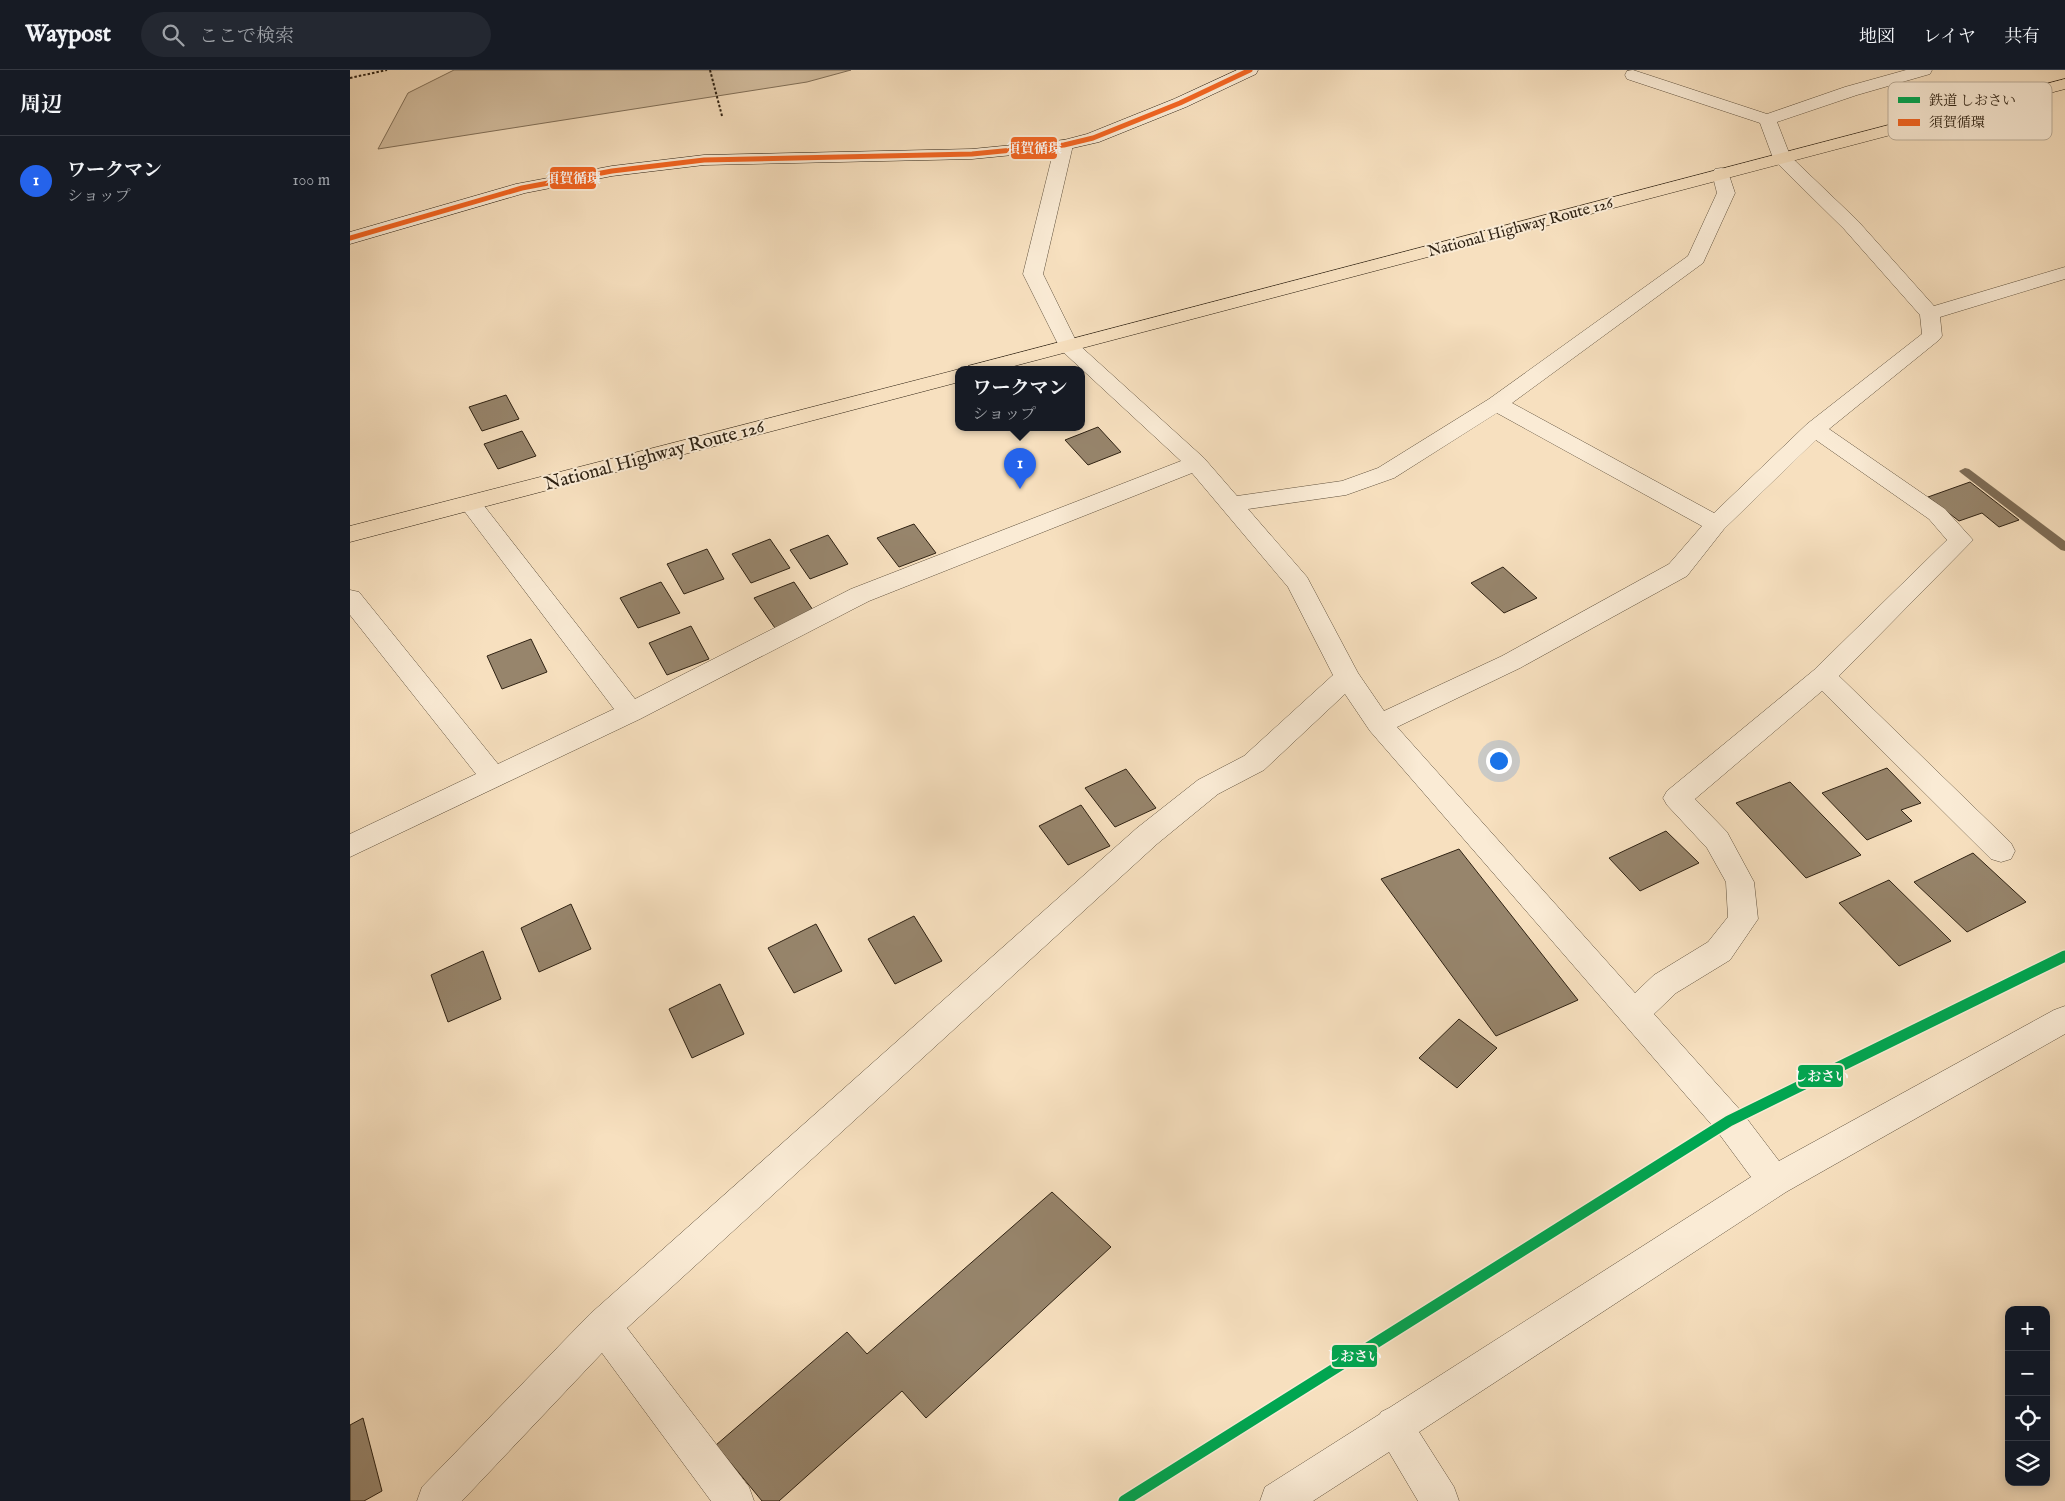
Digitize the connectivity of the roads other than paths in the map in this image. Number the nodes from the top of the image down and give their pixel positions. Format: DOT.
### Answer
graph roads {
  1 [pos="1250,70"];
  2 [pos="1924,70"];
  3 [pos="1633,75"];
  4 [pos="2065,84"];
  5 [pos="2052,87"];
  6 [pos="1767,120"];
  7 [pos="1888,130"];
  8 [pos="1064,145"];
  9 [pos="1782,158"];
  10 [pos="1721,173"];
  11 [pos="350,238"];
  12 [pos="2065,273"];
  13 [pos="1930,314"];
  14 [pos="1068,346"];
  15 [pos="990,366"];
  16 [pos="955,375"];
  17 [pos="1497,404"];
  18 [pos="1816,429"];
  19 [pos="1196,463"];
  20 [pos="470,503"];
  21 [pos="1232,504"];
  22 [pos="1716,524"];
  23 [pos="350,534"];
  24 [pos="350,598"];
  25 [pos="1823,676"];
  26 [pos="1347,677"];
  27 [pos="630,712"];
  28 [pos="1379,724"];
  29 [pos="494,778"];
  30 [pos="350,846"];
  31 [pos="2001,851"];
  32 [pos="1634,1014"];
  33 [pos="2065,1019"];
  34 [pos="1774,1181"];
  35 [pos="603,1326"];
  36 [pos="1394,1425"];
  37 [pos="436,1501"];
  38 [pos="735,1501"];
  39 [pos="1279,1501"];
  40 [pos="1440,1501"];
  1 -- 8 [label="street"];
  2 -- 6 [label="street"];
  3 -- 6 [label="street"];
  4 -- 5 [label="highway, National Highway Route 126"];
  6 -- 9 [label="street"];
  7 -- 9 [label="highway, National Highway Route 126"];
  8 -- 11 [label="street"];
  8 -- 14 [label="street"];
  9 -- 10 [label="highway, National Highway Route 126"];
  9 -- 13 [label="street"];
  10 -- 14 [label="highway, National Highway Route 126"];
  10 -- 17 [label="street"];
  12 -- 13 [label="street"];
  13 -- 18 [label="street"];
  14 -- 15 [label="highway, National Highway Route 126"];
  14 -- 19 [label="street"];
  16 -- 20 [label="highway, National Highway Route 126"];
  17 -- 21 [label="street"];
  17 -- 22 [label="street"];
  18 -- 22 [label="street"];
  18 -- 25 [label="street"];
  19 -- 21 [label="street"];
  19 -- 27 [label="street"];
  20 -- 23 [label="highway, National Highway Route 126"];
  20 -- 27 [label="street"];
  21 -- 26 [label="street"];
  22 -- 28 [label="street"];
  24 -- 29 [label="street"];
  25 -- 31 [label="street"];
  25 -- 32 [label="street"];
  26 -- 28 [label="street"];
  26 -- 35 [label="street"];
  27 -- 29 [label="street"];
  28 -- 32 [label="street"];
  29 -- 30 [label="street"];
  32 -- 34 [label="street"];
  33 -- 34 [label="street"];
  34 -- 36 [label="street"];
  35 -- 37 [label="street"];
  35 -- 38 [label="street"];
  36 -- 39 [label="street"];
  36 -- 40 [label="street"];
}
